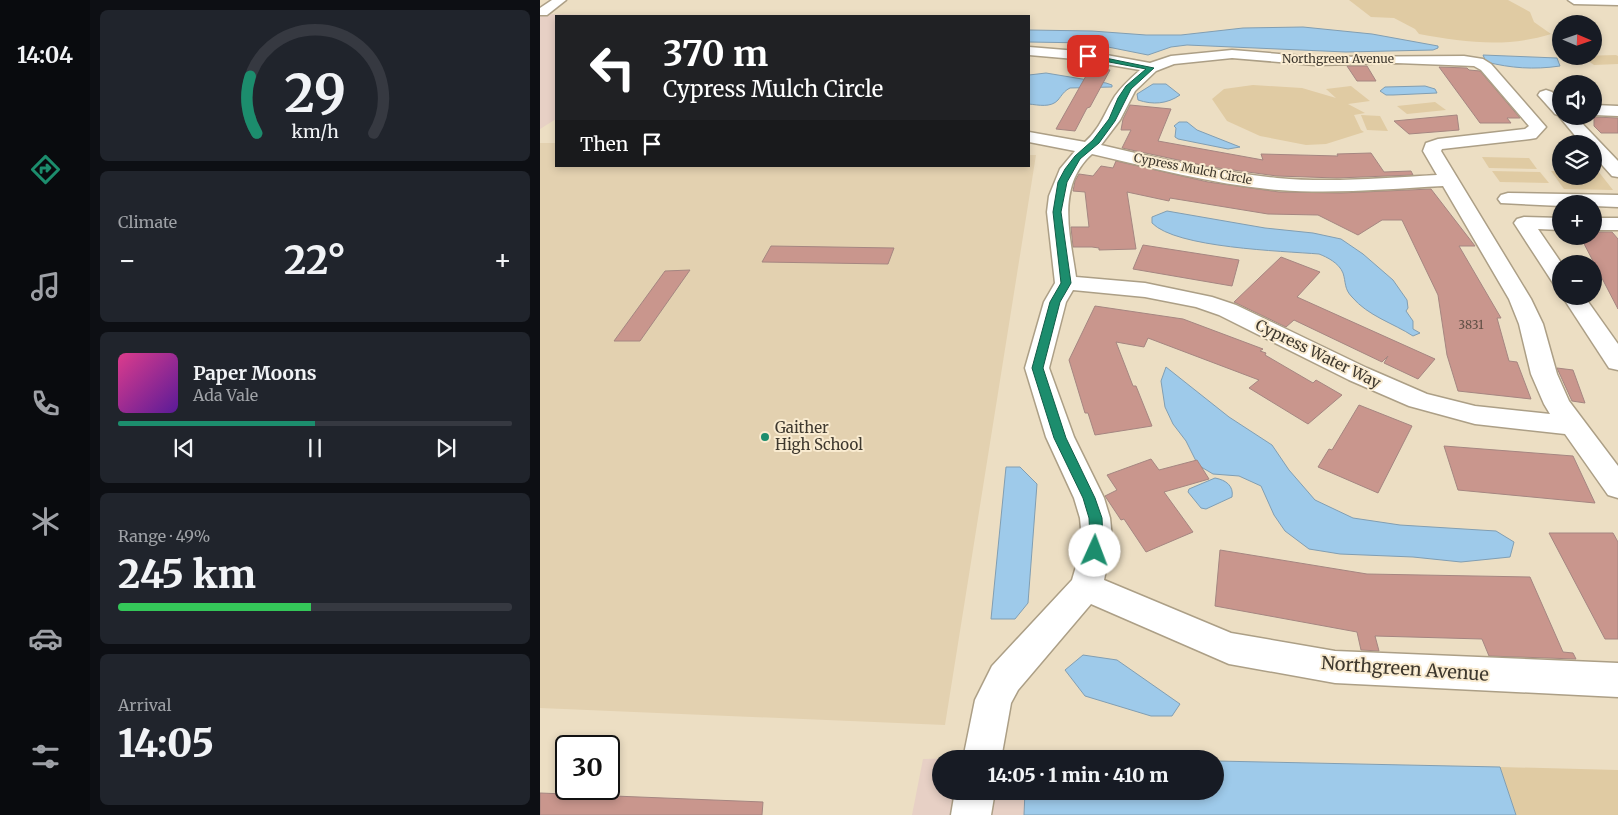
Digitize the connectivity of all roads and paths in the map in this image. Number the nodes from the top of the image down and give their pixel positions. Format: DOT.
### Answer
graph roads {
  1 [pos="560,0"];
  2 [pos="1574,0"];
  3 [pos="1618,1"];
  4 [pos="1587,11"];
  5 [pos="542,12"];
  6 [pos="1030,51"];
  7 [pos="1151,68"];
  8 [pos="1602,95"];
  9 [pos="1618,96"];
  10 [pos="1602,110"];
  11 [pos="1618,111"];
  12 [pos="1576,125"];
  13 [pos="1585,135"];
  14 [pos="1030,137"];
  15 [pos="1089,148"];
  16 [pos="1602,155"];
  17 [pos="1618,172"];
  18 [pos="1448,180"];
  19 [pos="1508,199"];
  20 [pos="1618,201"];
  21 [pos="1552,224"];
  22 [pos="1602,224"];
  23 [pos="1618,224"];
  24 [pos="1552,265"];
  25 [pos="1066,283"];
  26 [pos="1579,305"];
  27 [pos="1618,362"];
  28 [pos="1571,425"];
  29 [pos="1618,487"];
  30 [pos="1086,587"];
  31 [pos="1618,680"];
  32 [pos="984,750"];
  33 [pos="974,800"];
  34 [pos="971,815"];
  1 -- 5 [label="street"];
  2 -- 3 [label="street"];
  2 -- 4 [label="street"];
  6 -- 7 [label="street"];
  7 -- 15 [label="street, Northgreen Avenue"];
  7 -- 18 [label="street, Northgreen Avenue"];
  8 -- 9 [label="street"];
  10 -- 11 [label="street"];
  12 -- 13 [label="street"];
  14 -- 15 [label="street, Cypress Mulch Circle"];
  15 -- 18 [label="street, Cypress Mulch Circle"];
  15 -- 25 [label="street, Northgreen Avenue"];
  16 -- 17 [label="street"];
  18 -- 28 [label="street, Northgreen Avenue"];
  19 -- 20 [label="street"];
  21 -- 24 [label="street"];
  22 -- 23 [label="street"];
  25 -- 28 [label="street, Cypress Water Way"];
  25 -- 30 [label="street"];
  26 -- 27 [label="street"];
  28 -- 29 [label="street, Northgreen Avenue"];
  30 -- 31 [label="street, Northgreen Avenue"];
  30 -- 32 [label="street"];
  33 -- 34 [label="street"];
}
